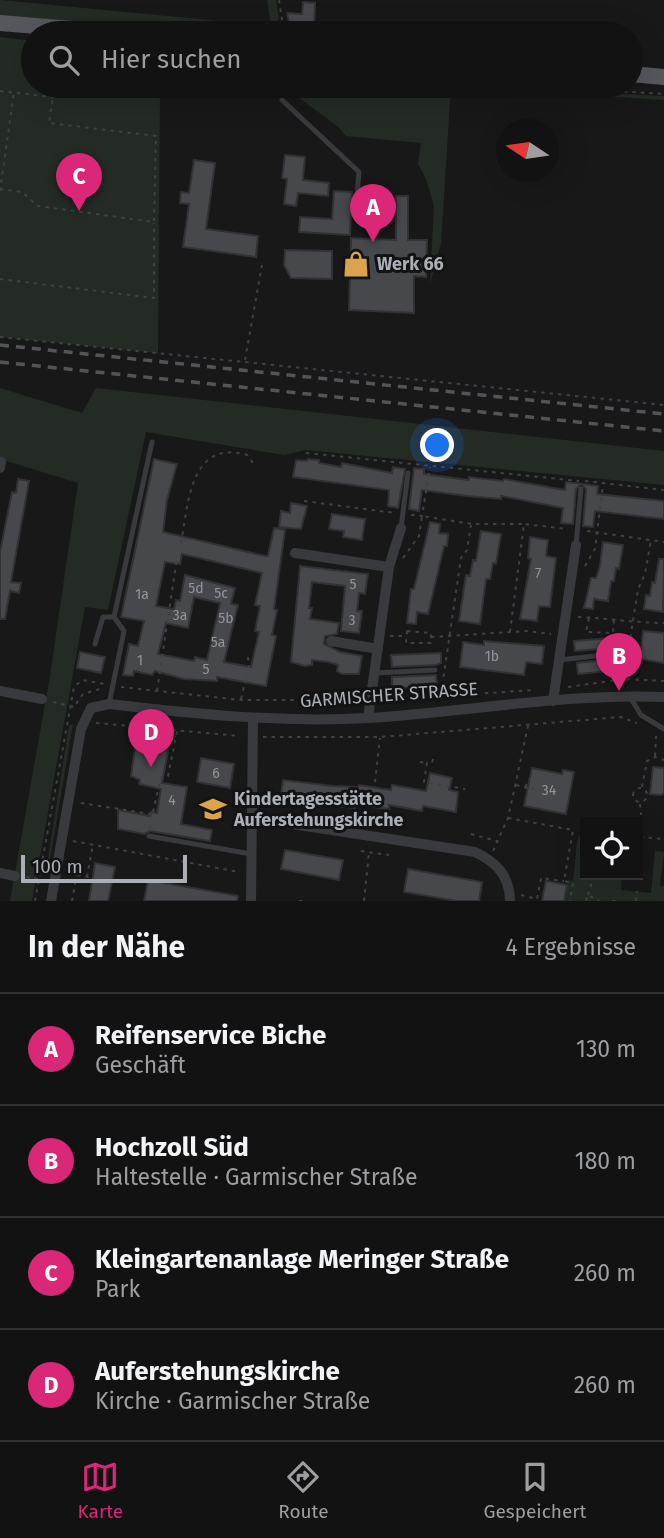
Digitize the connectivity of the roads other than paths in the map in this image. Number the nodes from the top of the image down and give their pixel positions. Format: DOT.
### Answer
graph roads {
  1 [pos="0,23"];
  2 [pos="21,26"];
  3 [pos="643,75"];
  4 [pos="664,76"];
  5 [pos="282,100"];
  6 [pos="359,172"];
  7 [pos="364,176"];
  8 [pos="356,206"];
  9 [pos="152,442"];
  10 [pos="408,473"];
  11 [pos="581,489"];
  12 [pos="401,528"];
  13 [pos="576,545"];
  14 [pos="295,553"];
  15 [pos="389,567"];
  16 [pos="114,617"];
  17 [pos="331,641"];
  18 [pos="95,644"];
  19 [pos="378,649"];
  20 [pos="623,653"];
  21 [pos="559,660"];
  22 [pos="435,670"];
  23 [pos="375,673"];
  24 [pos="0,691"];
  25 [pos="554,695"];
  26 [pos="630,697"];
  27 [pos="664,697"];
  28 [pos="42,699"];
  29 [pos="109,704"];
  30 [pos="253,718"];
  31 [pos="368,718"];
  32 [pos="664,729"];
  33 [pos="252,818"];
  34 [pos="149,836"];
  35 [pos="251,854"];
  36 [pos="0,873"];
  37 [pos="15,876"];
  38 [pos="510,897"];
  39 [pos="51,901"];
  40 [pos="251,901"];
  1 -- 2 [label="main road"];
  3 -- 4 [label="main road"];
  5 -- 6 [label="lane"];
  6 -- 7 [label="lane"];
  6 -- 8 [label="lane"];
  9 -- 16 [label="lane"];
  10 -- 12 [label="lane"];
  11 -- 13 [label="lane"];
  12 -- 15 [label="street"];
  13 -- 21 [label="street"];
  14 -- 15 [label="street"];
  15 -- 19 [label="street"];
  16 -- 18 [label="lane"];
  16 -- 29 [label="lane"];
  17 -- 19 [label="street"];
  19 -- 23 [label="street"];
  20 -- 21 [label="lane"];
  21 -- 25 [label="street"];
  22 -- 23 [label="lane"];
  23 -- 31 [label="street"];
  24 -- 28 [label="street"];
  25 -- 26 [label="street, GARMISCHER STRASSE"];
  25 -- 31 [label="street, GARMISCHER STRASSE"];
  26 -- 27 [label="street, GARMISCHER STRASSE"];
  26 -- 32 [label="lane"];
  29 -- 30 [label="street, GARMISCHER STRASSE"];
  29 -- 39 [label="street"];
  30 -- 31 [label="street, GARMISCHER STRASSE"];
  30 -- 33 [label="street"];
  33 -- 35 [label="street"];
  33 -- 38 [label="street"];
  34 -- 35 [label="lane"];
  35 -- 40 [label="street"];
  36 -- 37 [label="street"];
}
